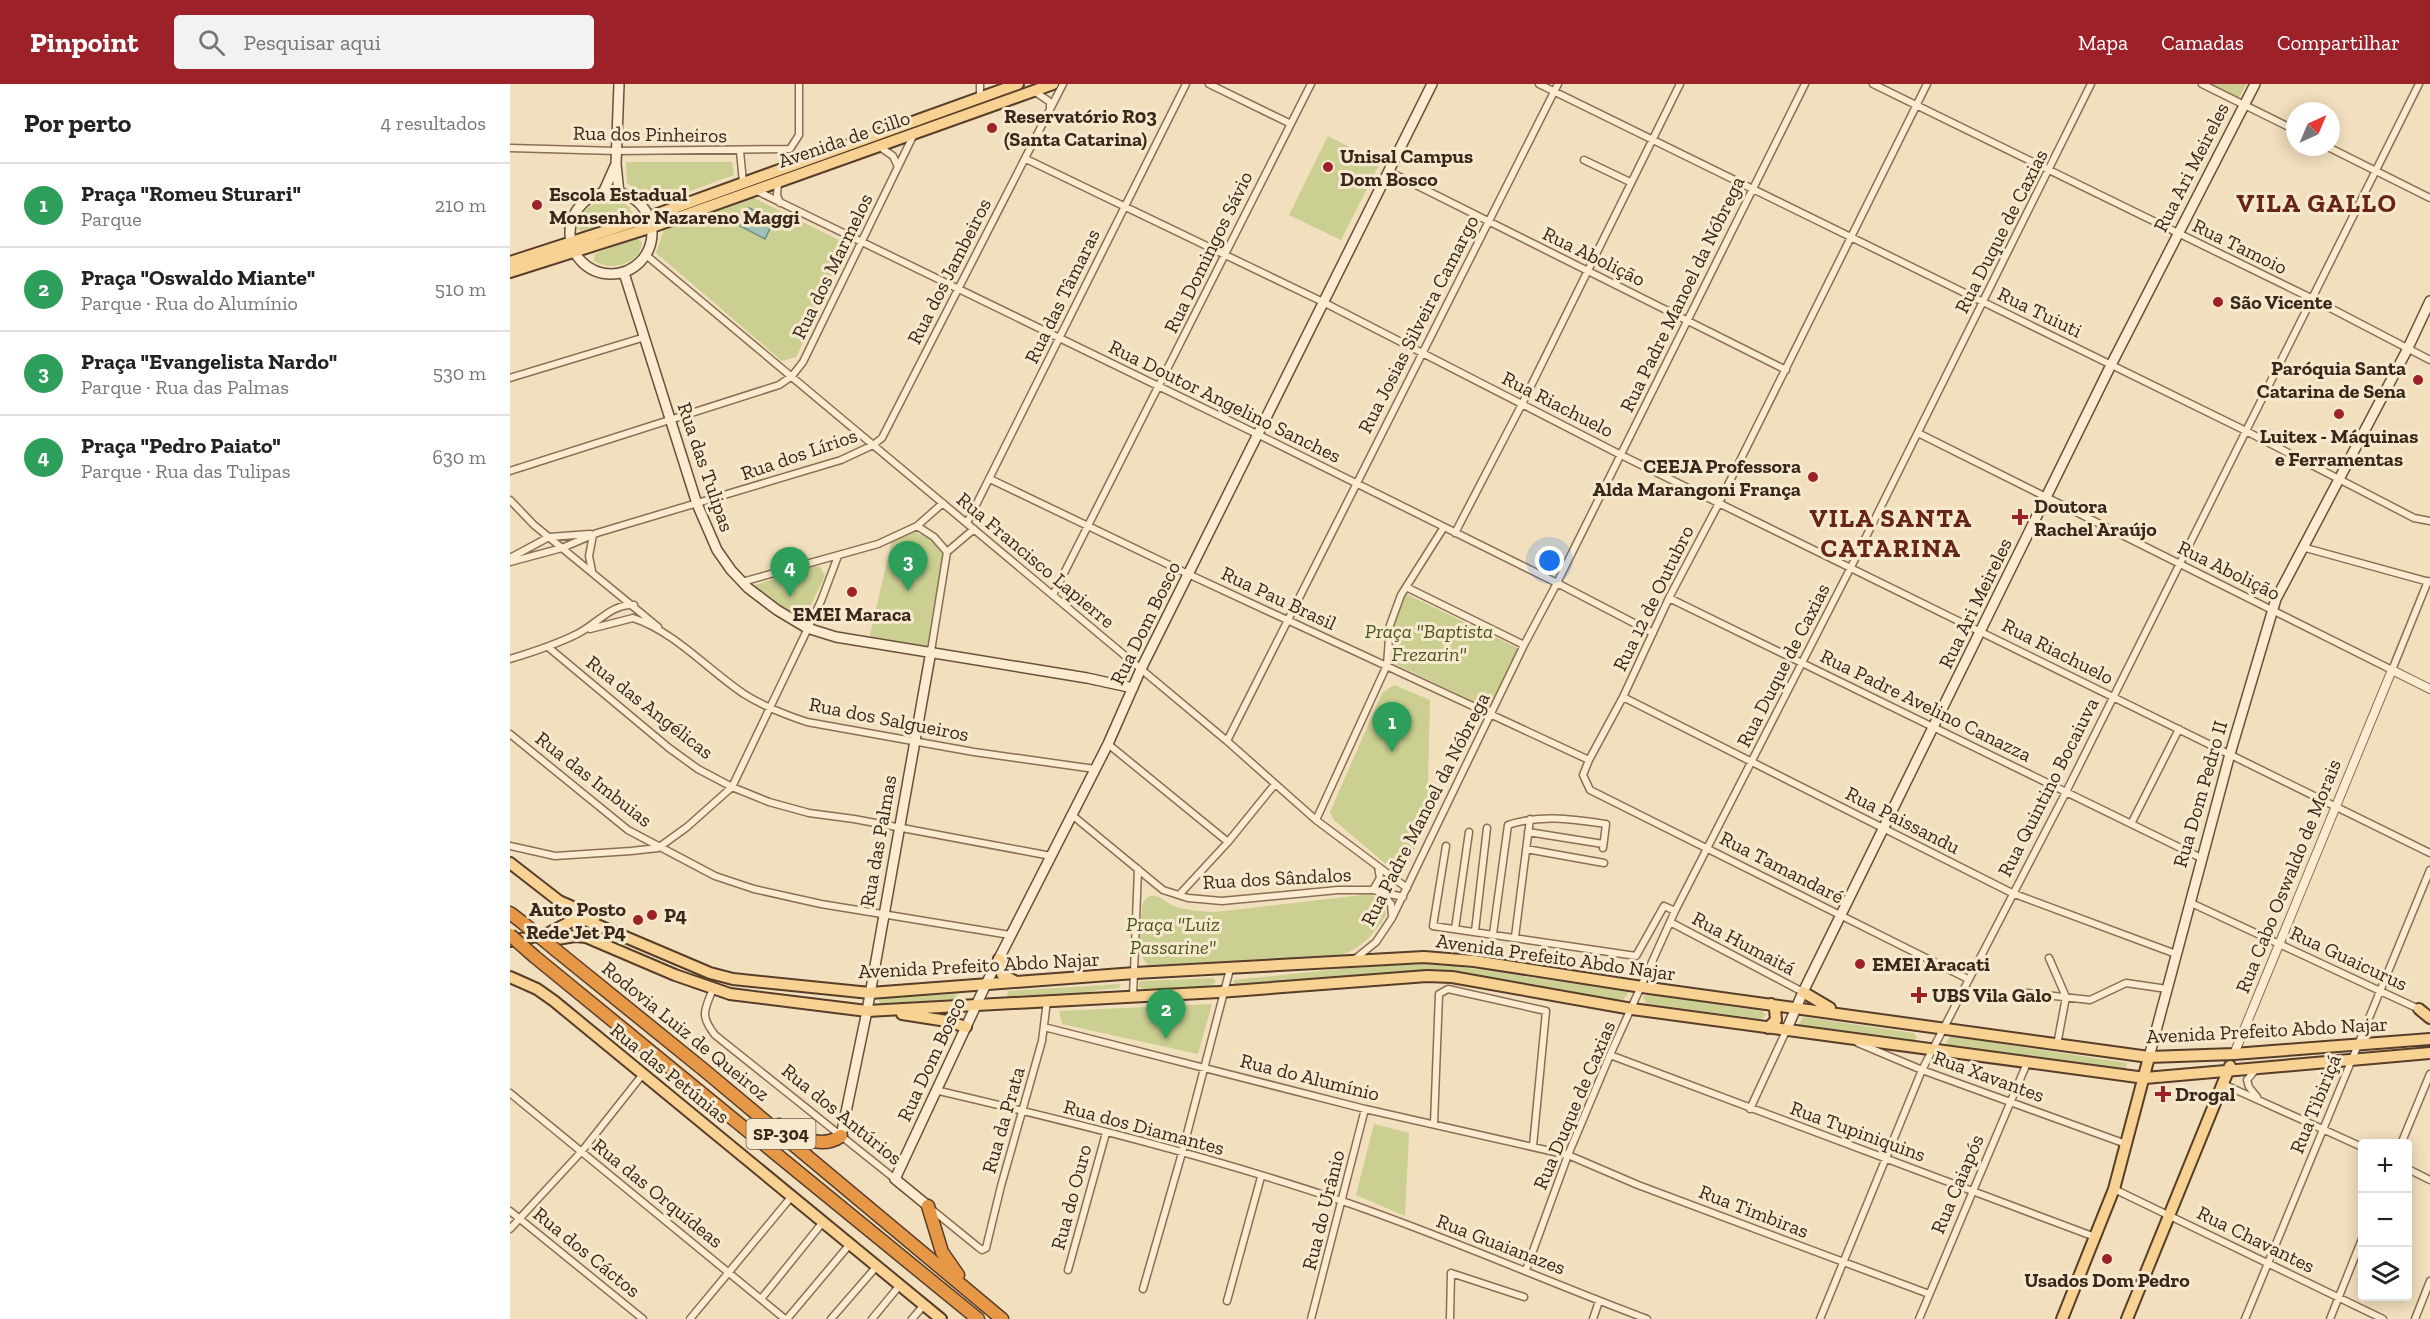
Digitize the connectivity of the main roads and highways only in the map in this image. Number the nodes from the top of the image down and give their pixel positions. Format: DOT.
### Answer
graph roads {
  1 [pos="619,84"];
  2 [pos="1018,84"];
  3 [pos="1053,84"];
  4 [pos="1432,84"];
  5 [pos="2255,84"];
  6 [pos="616,164"];
  7 [pos="603,193"];
  8 [pos="619,193"];
  9 [pos="650,222"];
  10 [pos="573,248"];
  11 [pos="510,262"];
  12 [pos="510,272"];
  13 [pos="624,273"];
  14 [pos="2430,301"];
  15 [pos="931,651"];
  16 [pos="1133,688"];
  17 [pos="510,863"];
  18 [pos="583,911"];
  19 [pos="510,913"];
  20 [pos="593,923"];
  21 [pos="510,935"];
  22 [pos="575,936"];
  23 [pos="510,941"];
  24 [pos="510,950"];
  25 [pos="673,957"];
  26 [pos="999,958"];
  27 [pos="510,977"];
  28 [pos="1016,982"];
  29 [pos="986,984"];
  30 [pos="1803,992"];
  31 [pos="870,993"];
  32 [pos="1771,1004"];
  33 [pos="977,1005"];
  34 [pos="1796,1007"];
  35 [pos="2419,1009"];
  36 [pos="871,1011"];
  37 [pos="1841,1013"];
  38 [pos="2430,1016"];
  39 [pos="966,1027"];
  40 [pos="1768,1028"];
  41 [pos="1786,1031"];
  42 [pos="2430,1039"];
  43 [pos="2430,1053"];
  44 [pos="2234,1054"];
  45 [pos="2149,1057"];
  46 [pos="704,1070"];
  47 [pos="2228,1071"];
  48 [pos="2145,1078"];
  49 [pos="841,1136"];
  50 [pos="895,1179"];
  51 [pos="928,1206"];
  52 [pos="987,1307"];
  53 [pos="974,1316"];
  54 [pos="941,1319"];
  55 [pos="1002,1319"];
  56 [pos="2062,1319"];
  57 [pos="2127,1319"];
  1 -- 6 [label="main road"];
  2 -- 9 [label="main road, Avenida de Cillo"];
  3 -- 9 [label="main road, Avenida de Cillo"];
  4 -- 16 [label="main road, Rua Dom Bosco"];
  5 -- 30 [label="main road, Rua Ari Meireles"];
  6 -- 7 [label="main road"];
  6 -- 8 [label="main road"];
  7 -- 8 [label="main road"];
  7 -- 10 [label="main road"];
  8 -- 9 [label="main road"];
  9 -- 10 [label="main road, Avenida de Cillo"];
  9 -- 13 [label="main road"];
  10 -- 11 [label="main road, Avenida de Cillo"];
  10 -- 12 [label="main road, Avenida de Cillo"];
  10 -- 13 [label="main road"];
  13 -- 15 [label="main road, Rua das Tulipas"];
  14 -- 45 [label="main road, Rua Dom Pedro II"];
  15 -- 16 [label="main road, Rua das Tulipas"];
  15 -- 31 [label="main road, Rua das Palmas"];
  16 -- 26 [label="main road, Rua Dom Bosco"];
  17 -- 18 [label="main road"];
  18 -- 20 [label="main road"];
  18 -- 25 [label="main road"];
  19 -- 46 [label="highway, Rodovia Luiz de Queiroz / SP-304, bridge"];
  20 -- 22 [label="main road"];
  20 -- 23 [label="main road, Avenida Prefeito Abdo Najar"];
  20 -- 25 [label="main road, Avenida Prefeito Abdo Najar"];
  21 -- 53 [label="highway, Rodovia Luiz de Queiroz / SP-304, bridge"];
  22 -- 24 [label="main road, Avenida Prefeito Abdo Najar"];
  22 -- 36 [label="main road, Avenida Prefeito Abdo Najar"];
  25 -- 31 [label="main road, Avenida Prefeito Abdo Najar"];
  26 -- 28 [label="main road"];
  26 -- 29 [label="main road, Rua Dom Bosco"];
  27 -- 54 [label="main road, Rua das Petúnias"];
  28 -- 29 [label="main road, Avenida Prefeito Abdo Najar"];
  28 -- 32 [label="main road, Avenida Prefeito Abdo Najar"];
  29 -- 31 [label="main road, Avenida Prefeito Abdo Najar"];
  29 -- 33 [label="main road, Rua Dom Bosco"];
  30 -- 34 [label="main road, Rua Ari Meireles"];
  30 -- 37 [label="main road"];
  31 -- 36 [label="main road, Rua das Palmas"];
  32 -- 34 [label="main road, Avenida Prefeito Abdo Najar"];
  32 -- 40 [label="main road"];
  33 -- 36 [label="main road, Avenida Prefeito Abdo Najar"];
  33 -- 39 [label="main road, Rua Dom Bosco"];
  33 -- 40 [label="main road, Avenida Prefeito Abdo Najar"];
  34 -- 37 [label="main road, Avenida Prefeito Abdo Najar"];
  34 -- 41 [label="main road, Rua Ari Meireles"];
  35 -- 38 [label="main road"];
  36 -- 39 [label="main road"];
  36 -- 49 [label="main road, Rua das Palmas"];
  37 -- 45 [label="main road, Avenida Prefeito Abdo Najar"];
  39 -- 50 [label="main road, Rua Dom Bosco"];
  40 -- 41 [label="main road, Avenida Prefeito Abdo Najar"];
  41 -- 48 [label="main road, Avenida Prefeito Abdo Najar"];
  42 -- 44 [label="main road, Avenida Prefeito Abdo Najar"];
  43 -- 47 [label="main road, Avenida Prefeito Abdo Najar"];
  44 -- 45 [label="main road, Avenida Prefeito Abdo Najar"];
  44 -- 47 [label="main road, Rua Cabo Oswaldo de Morais"];
  45 -- 48 [label="main road, Rua Dom Pedro II"];
  46 -- 49 [label="highway"];
  46 -- 52 [label="highway, Rodovia Luiz de Queiroz / SP-304"];
  47 -- 48 [label="main road, Avenida Prefeito Abdo Najar"];
  47 -- 57 [label="main road, Rua Cabo Oswaldo de Morais"];
  48 -- 56 [label="main road, Rua Dom Pedro II"];
  50 -- 51 [label="main road, Rua dos Antúrios"];
  51 -- 52 [label="highway"];
  52 -- 55 [label="highway, Rodovia Luiz de Queiroz / SP-304"];
}
